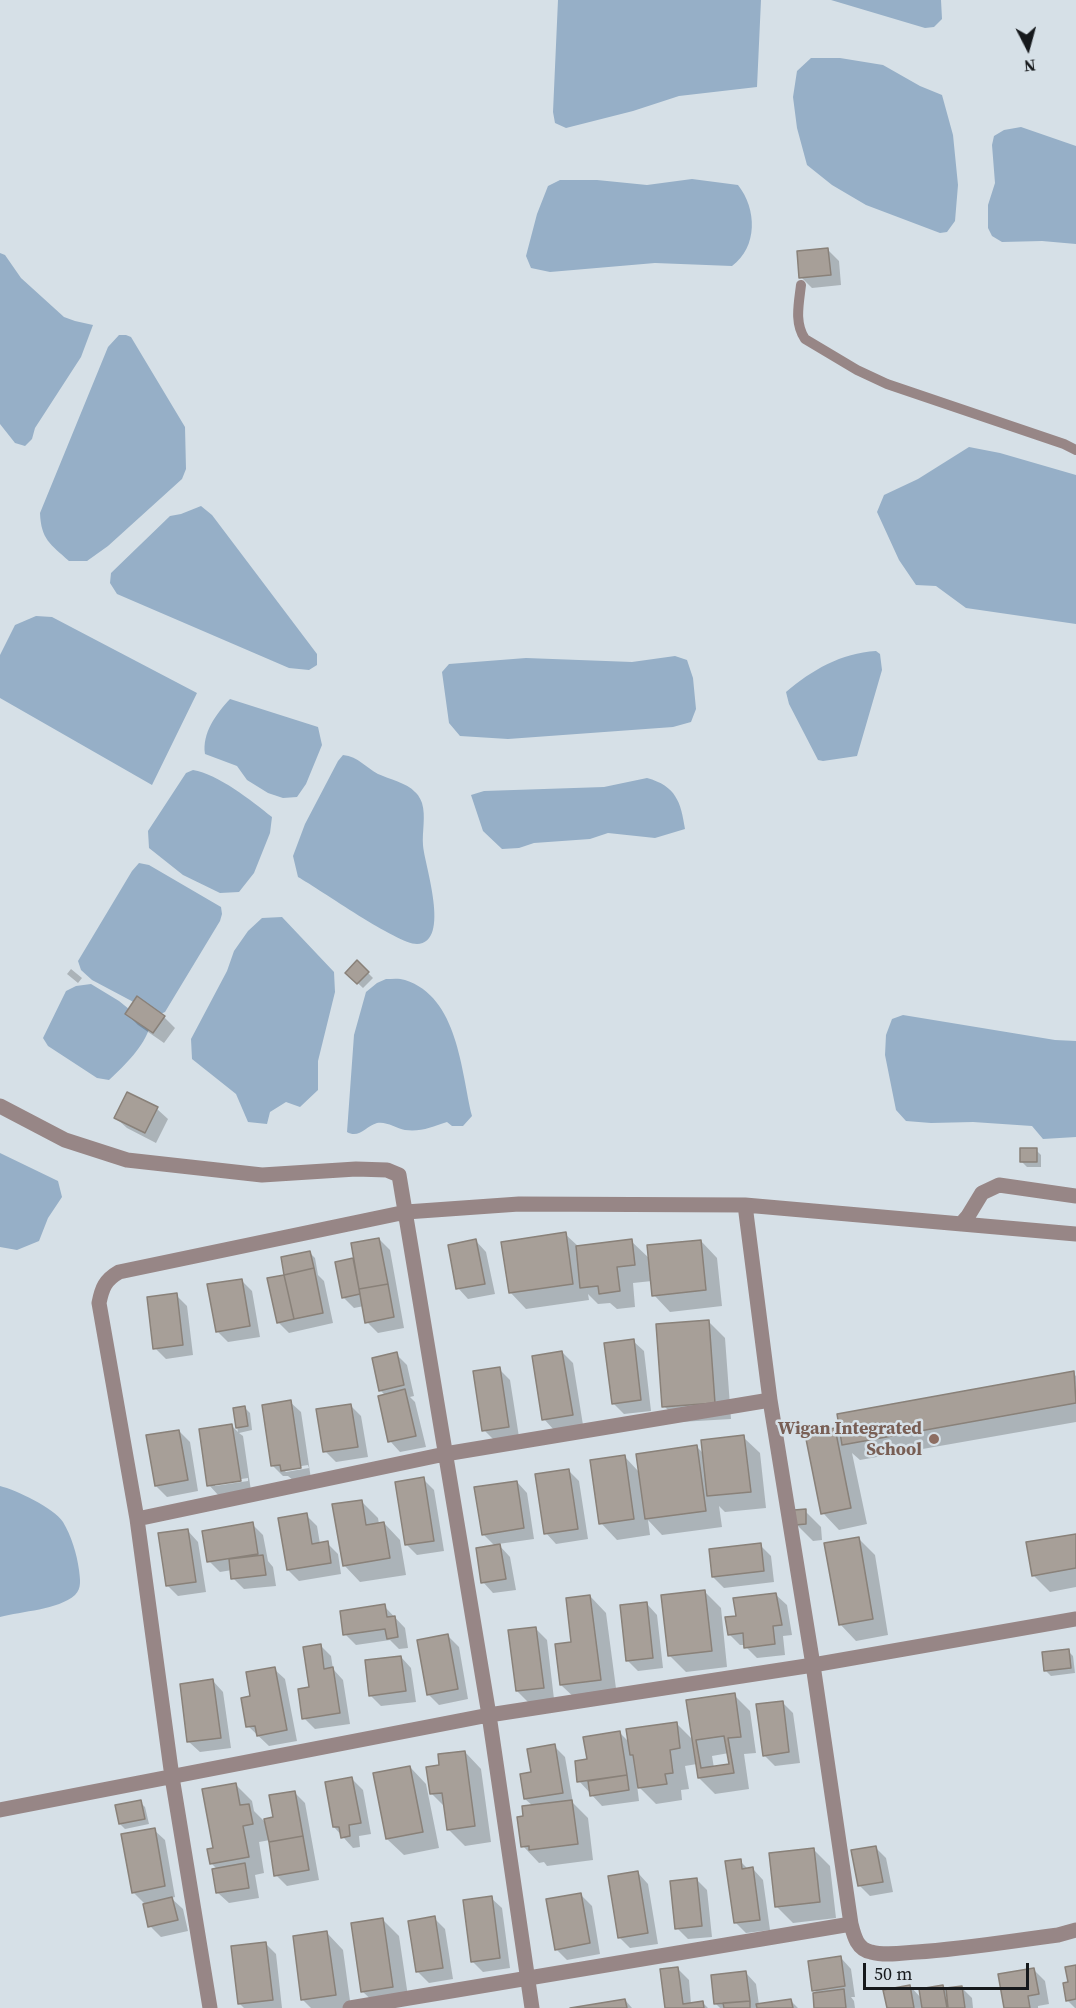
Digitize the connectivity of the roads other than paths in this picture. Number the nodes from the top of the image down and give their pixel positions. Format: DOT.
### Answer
graph roads {
  1 [pos="801,285"];
  2 [pos="1076,450"];
  3 [pos="0,1106"];
  4 [pos="1076,1196"];
  5 [pos="744,1205"];
  6 [pos="406,1212"];
  7 [pos="961,1224"];
  8 [pos="1076,1234"];
  9 [pos="770,1400"];
  10 [pos="445,1454"];
  11 [pos="137,1519"];
  12 [pos="1076,1619"];
  13 [pos="813,1665"];
  14 [pos="489,1715"];
  15 [pos="172,1777"];
  16 [pos="0,1810"];
  17 [pos="851,1924"];
  18 [pos="1076,1930"];
  19 [pos="526,1979"];
  20 [pos="210,2008"];
  21 [pos="350,2008"];
  22 [pos="532,2008"];
  1 -- 2 [label="lane"];
  3 -- 6 [label="street"];
  4 -- 7 [label="street"];
  5 -- 6 [label="street"];
  5 -- 7 [label="street"];
  5 -- 9 [label="street"];
  6 -- 10 [label="street"];
  6 -- 11 [label="street"];
  7 -- 8 [label="street"];
  9 -- 10 [label="street"];
  9 -- 13 [label="street"];
  10 -- 11 [label="street"];
  10 -- 14 [label="street"];
  11 -- 15 [label="street"];
  12 -- 13 [label="street"];
  13 -- 14 [label="street"];
  13 -- 17 [label="street"];
  14 -- 15 [label="street"];
  14 -- 19 [label="street"];
  15 -- 16 [label="street"];
  15 -- 20 [label="street"];
  17 -- 18 [label="street"];
  17 -- 19 [label="street"];
  19 -- 21 [label="street"];
  19 -- 22 [label="street"];
}
